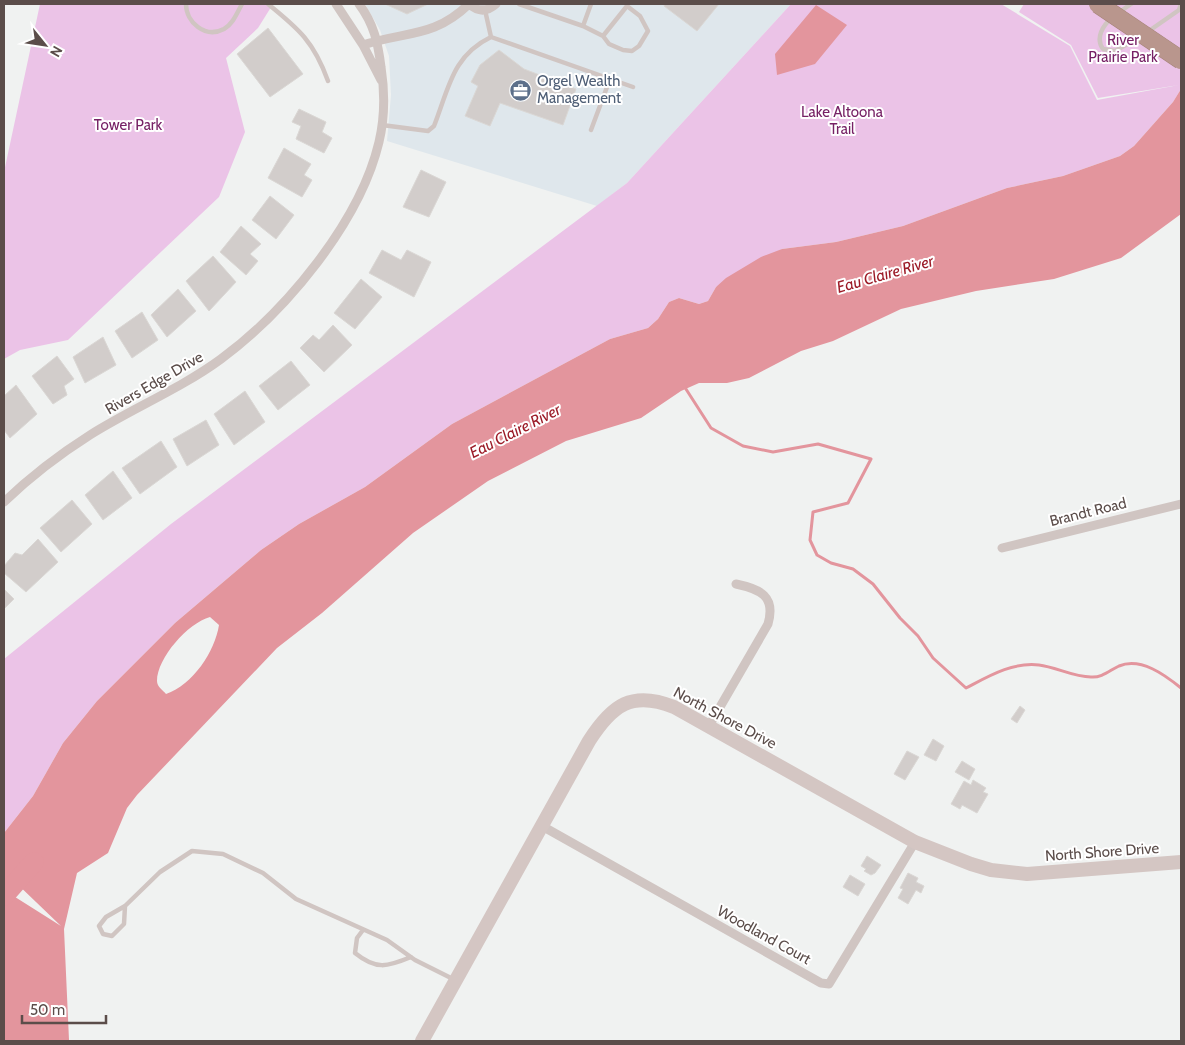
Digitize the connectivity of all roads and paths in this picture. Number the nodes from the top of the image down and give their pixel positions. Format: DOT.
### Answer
graph roads {
  1 [pos="186,4"];
  2 [pos="242,4"];
  3 [pos="268,4"];
  4 [pos="336,4"];
  5 [pos="359,4"];
  6 [pos="469,4"];
  7 [pos="496,4"];
  8 [pos="519,4"];
  9 [pos="591,4"];
  10 [pos="1098,4"];
  11 [pos="1131,4"];
  12 [pos="1181,4"];
  13 [pos="628,5"];
  14 [pos="486,10"];
  15 [pos="583,26"];
  16 [pos="603,36"];
  17 [pos="491,37"];
  18 [pos="378,40"];
  19 [pos="363,45"];
  20 [pos="1181,60"];
  21 [pos="610,79"];
  22 [pos="328,80"];
  23 [pos="384,84"];
  24 [pos="633,87"];
  25 [pos="382,125"];
  26 [pos="591,130"];
  27 [pos="4,502"];
  28 [pos="1181,504"];
  29 [pos="1002,548"];
  30 [pos="736,584"];
  31 [pos="709,726"];
  32 [pos="542,826"];
  33 [pos="915,842"];
  34 [pos="1181,862"];
  35 [pos="125,906"];
  36 [pos="363,930"];
  37 [pos="411,957"];
  38 [pos="456,980"];
  39 [pos="422,1041"];
  1 -- 2 [label="lane"];
  3 -- 22 [label="lane"];
  4 -- 19 [label="street"];
  5 -- 18 [label="street, Rivers Edge Drive"];
  6 -- 14 [label="street"];
  6 -- 18 [label="street"];
  7 -- 14 [label="street"];
  8 -- 15 [label="lane"];
  9 -- 15 [label="lane"];
  10 -- 20 [label="highway, bridge"];
  11 -- 12 [label="lane"];
  13 -- 16 [label="lane"];
  13 -- 16 [label="lane"];
  14 -- 17 [label="lane"];
  15 -- 16 [label="lane"];
  17 -- 21 [label="lane"];
  17 -- 25 [label="lane"];
  18 -- 19 [label="street"];
  18 -- 23 [label="street, Rivers Edge Drive"];
  19 -- 23 [label="street"];
  21 -- 24 [label="lane"];
  21 -- 26 [label="lane"];
  23 -- 25 [label="street, Rivers Edge Drive"];
  25 -- 27 [label="street, Rivers Edge Drive"];
  28 -- 29 [label="street, Brandt Road"];
  30 -- 31 [label="street"];
  31 -- 32 [label="street, North Shore Drive"];
  31 -- 33 [label="street, North Shore Drive"];
  32 -- 33 [label="street, Woodland Court"];
  32 -- 38 [label="street, North Shore Drive"];
  33 -- 34 [label="street, North Shore Drive"];
  35 -- 35 [label="lane"];
  35 -- 36 [label="lane"];
  36 -- 37 [label="lane"];
  36 -- 37 [label="lane"];
  37 -- 38 [label="lane"];
  38 -- 39 [label="street, North Shore Drive"];
}
